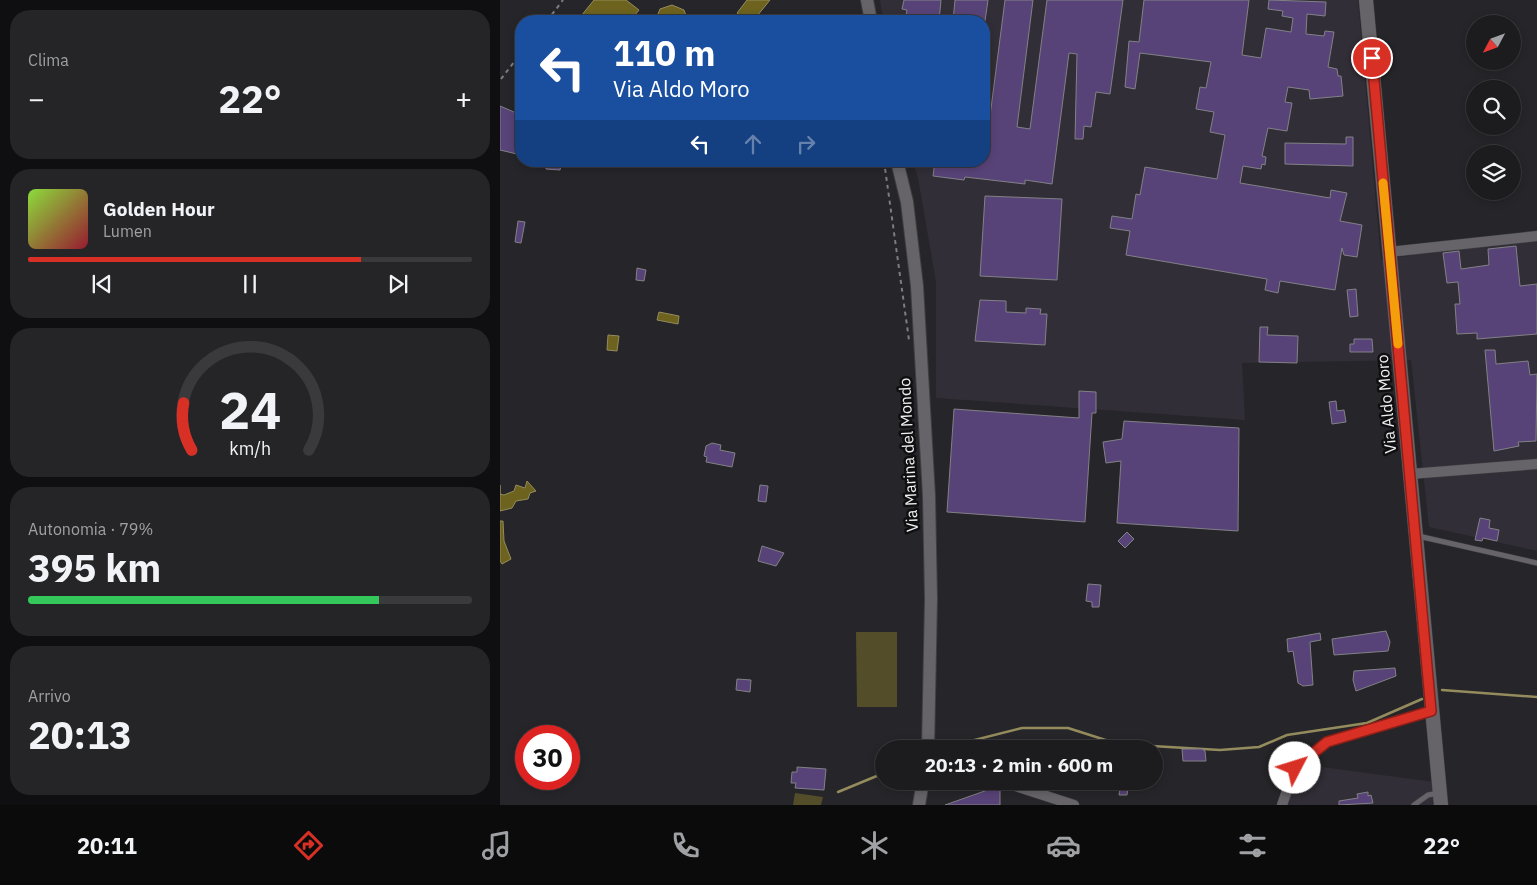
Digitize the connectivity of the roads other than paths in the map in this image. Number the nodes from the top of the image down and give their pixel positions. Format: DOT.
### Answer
graph roads {
  1 [pos="867,0"];
  2 [pos="1366,0"];
  3 [pos="870,15"];
  4 [pos="898,167"];
  5 [pos="1537,236"];
  6 [pos="1390,252"];
  7 [pos="1537,464"];
  8 [pos="1410,474"];
  9 [pos="1415,535"];
  10 [pos="1537,563"];
  11 [pos="1431,711"];
  12 [pos="928,740"];
  13 [pos="922,790"];
  14 [pos="1028,790"];
  15 [pos="1440,799"];
  16 [pos="919,805"];
  17 [pos="1074,805"];
  18 [pos="1282,805"];
  19 [pos="1414,805"];
  1 -- 3 [label="street"];
  2 -- 6 [label="main road, Via Aldo Moro"];
  4 -- 12 [label="street, Via Marina del Mondo"];
  5 -- 6 [label="street"];
  6 -- 8 [label="main road, Via Aldo Moro"];
  7 -- 8 [label="street"];
  8 -- 9 [label="main road, Via Aldo Moro"];
  9 -- 10 [label="lane"];
  9 -- 11 [label="main road, Via Aldo Moro"];
  11 -- 15 [label="main road, Via Aldo Moro"];
  11 -- 18 [label="street"];
  13 -- 16 [label="street"];
  14 -- 17 [label="street"];
  15 -- 19 [label="lane"];
}
